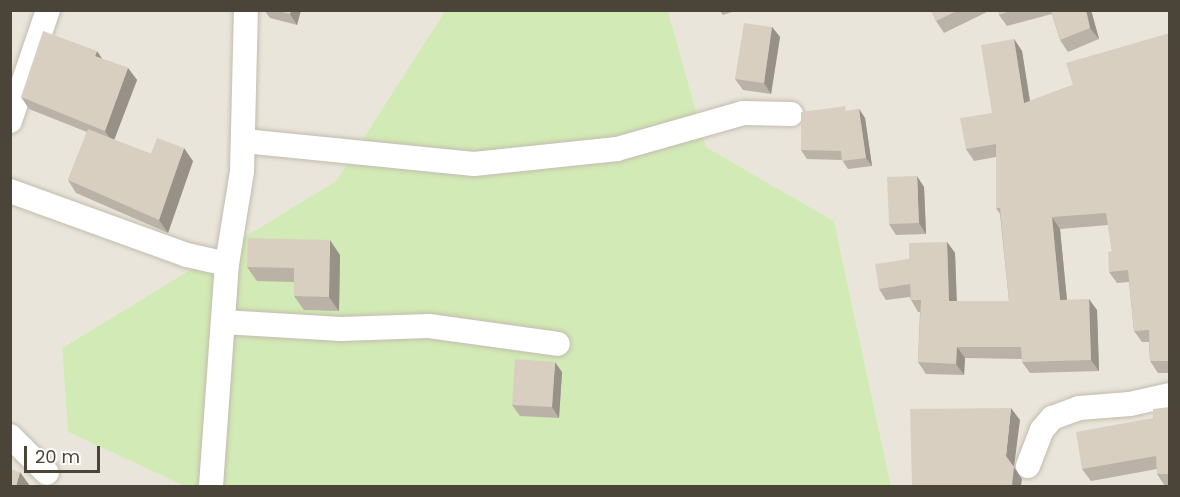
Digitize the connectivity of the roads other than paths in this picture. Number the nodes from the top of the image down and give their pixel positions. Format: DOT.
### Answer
graph roads {
  1 [pos="48,10"];
  2 [pos="246,10"];
  3 [pos="791,114"];
  4 [pos="10,121"];
  5 [pos="244,141"];
  6 [pos="10,191"];
  7 [pos="227,264"];
  8 [pos="223,322"];
  9 [pos="558,344"];
  10 [pos="1170,395"];
  11 [pos="10,436"];
  12 [pos="1028,466"];
  13 [pos="46,473"];
  14 [pos="211,486"];
  1 -- 4 [label="street"];
  2 -- 5 [label="street"];
  3 -- 5 [label="street"];
  5 -- 7 [label="street"];
  6 -- 7 [label="street"];
  7 -- 8 [label="street"];
  8 -- 9 [label="street"];
  8 -- 14 [label="street"];
  10 -- 12 [label="street"];
  11 -- 13 [label="street"];
}
